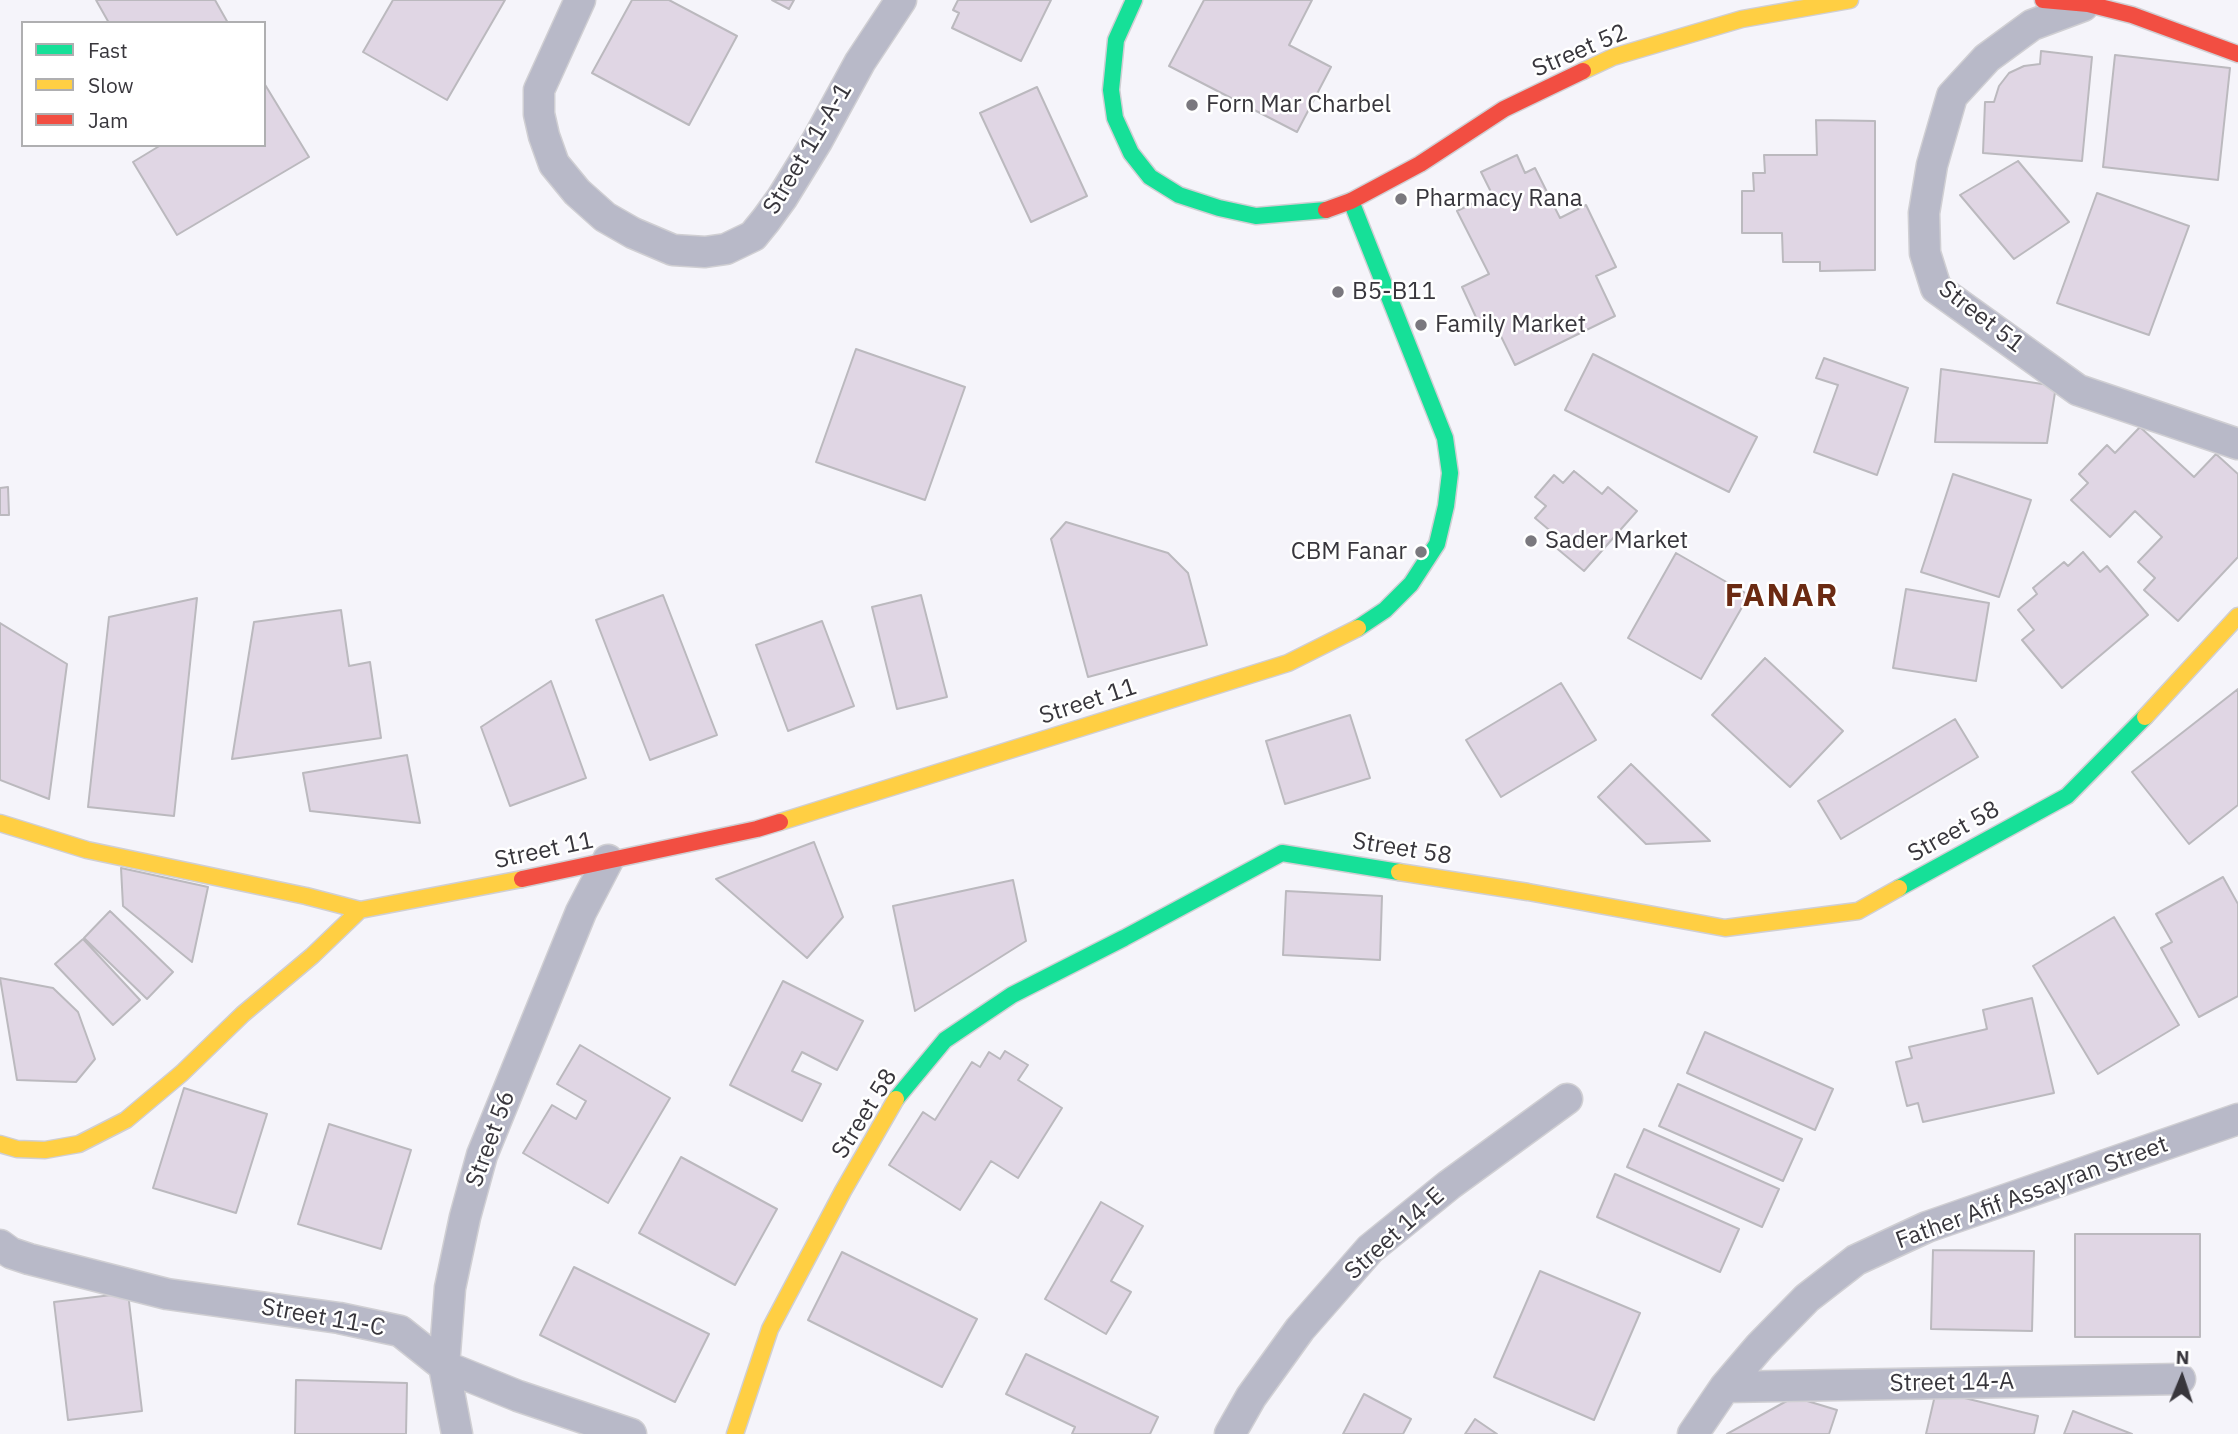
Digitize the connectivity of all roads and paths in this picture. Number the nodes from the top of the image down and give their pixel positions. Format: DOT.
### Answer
graph roads {
  1 [pos="580,0"];
  2 [pos="901,0"];
  3 [pos="1133,0"];
  4 [pos="1850,0"];
  5 [pos="2043,0"];
  6 [pos="2088,4"];
  7 [pos="2238,54"];
  8 [pos="1351,201"];
  9 [pos="2238,444"];
  10 [pos="2238,616"];
  11 [pos="0,823"];
  12 [pos="608,860"];
  13 [pos="360,910"];
  14 [pos="1567,1099"];
  15 [pos="2238,1119"];
  16 [pos="0,1144"];
  17 [pos="0,1245"];
  18 [pos="444,1366"];
  19 [pos="2180,1379"];
  20 [pos="1725,1387"];
  21 [pos="457,1434"];
  22 [pos="631,1434"];
  23 [pos="735,1434"];
  24 [pos="1230,1434"];
  25 [pos="1693,1434"];
  1 -- 2 [label="street, Street 11-A-1"];
  3 -- 8 [label="street, Street 52"];
  4 -- 8 [label="street, Street 52"];
  5 -- 6 [label="street"];
  6 -- 7 [label="street"];
  6 -- 9 [label="street, Street 51"];
  8 -- 12 [label="street, Street 11"];
  10 -- 23 [label="street, Street 58"];
  11 -- 13 [label="street"];
  12 -- 13 [label="street, Street 11"];
  12 -- 18 [label="street, Street 56"];
  13 -- 16 [label="street"];
  14 -- 24 [label="street, Street 14-E"];
  15 -- 20 [label="street, Father Afif Assayran Street"];
  17 -- 18 [label="street, Street 11-C"];
  18 -- 21 [label="street, Street 56"];
  18 -- 22 [label="street, Street 11-C"];
  19 -- 20 [label="street, Street 14-A"];
  20 -- 25 [label="street, Father Afif Assayran Street"];
}
